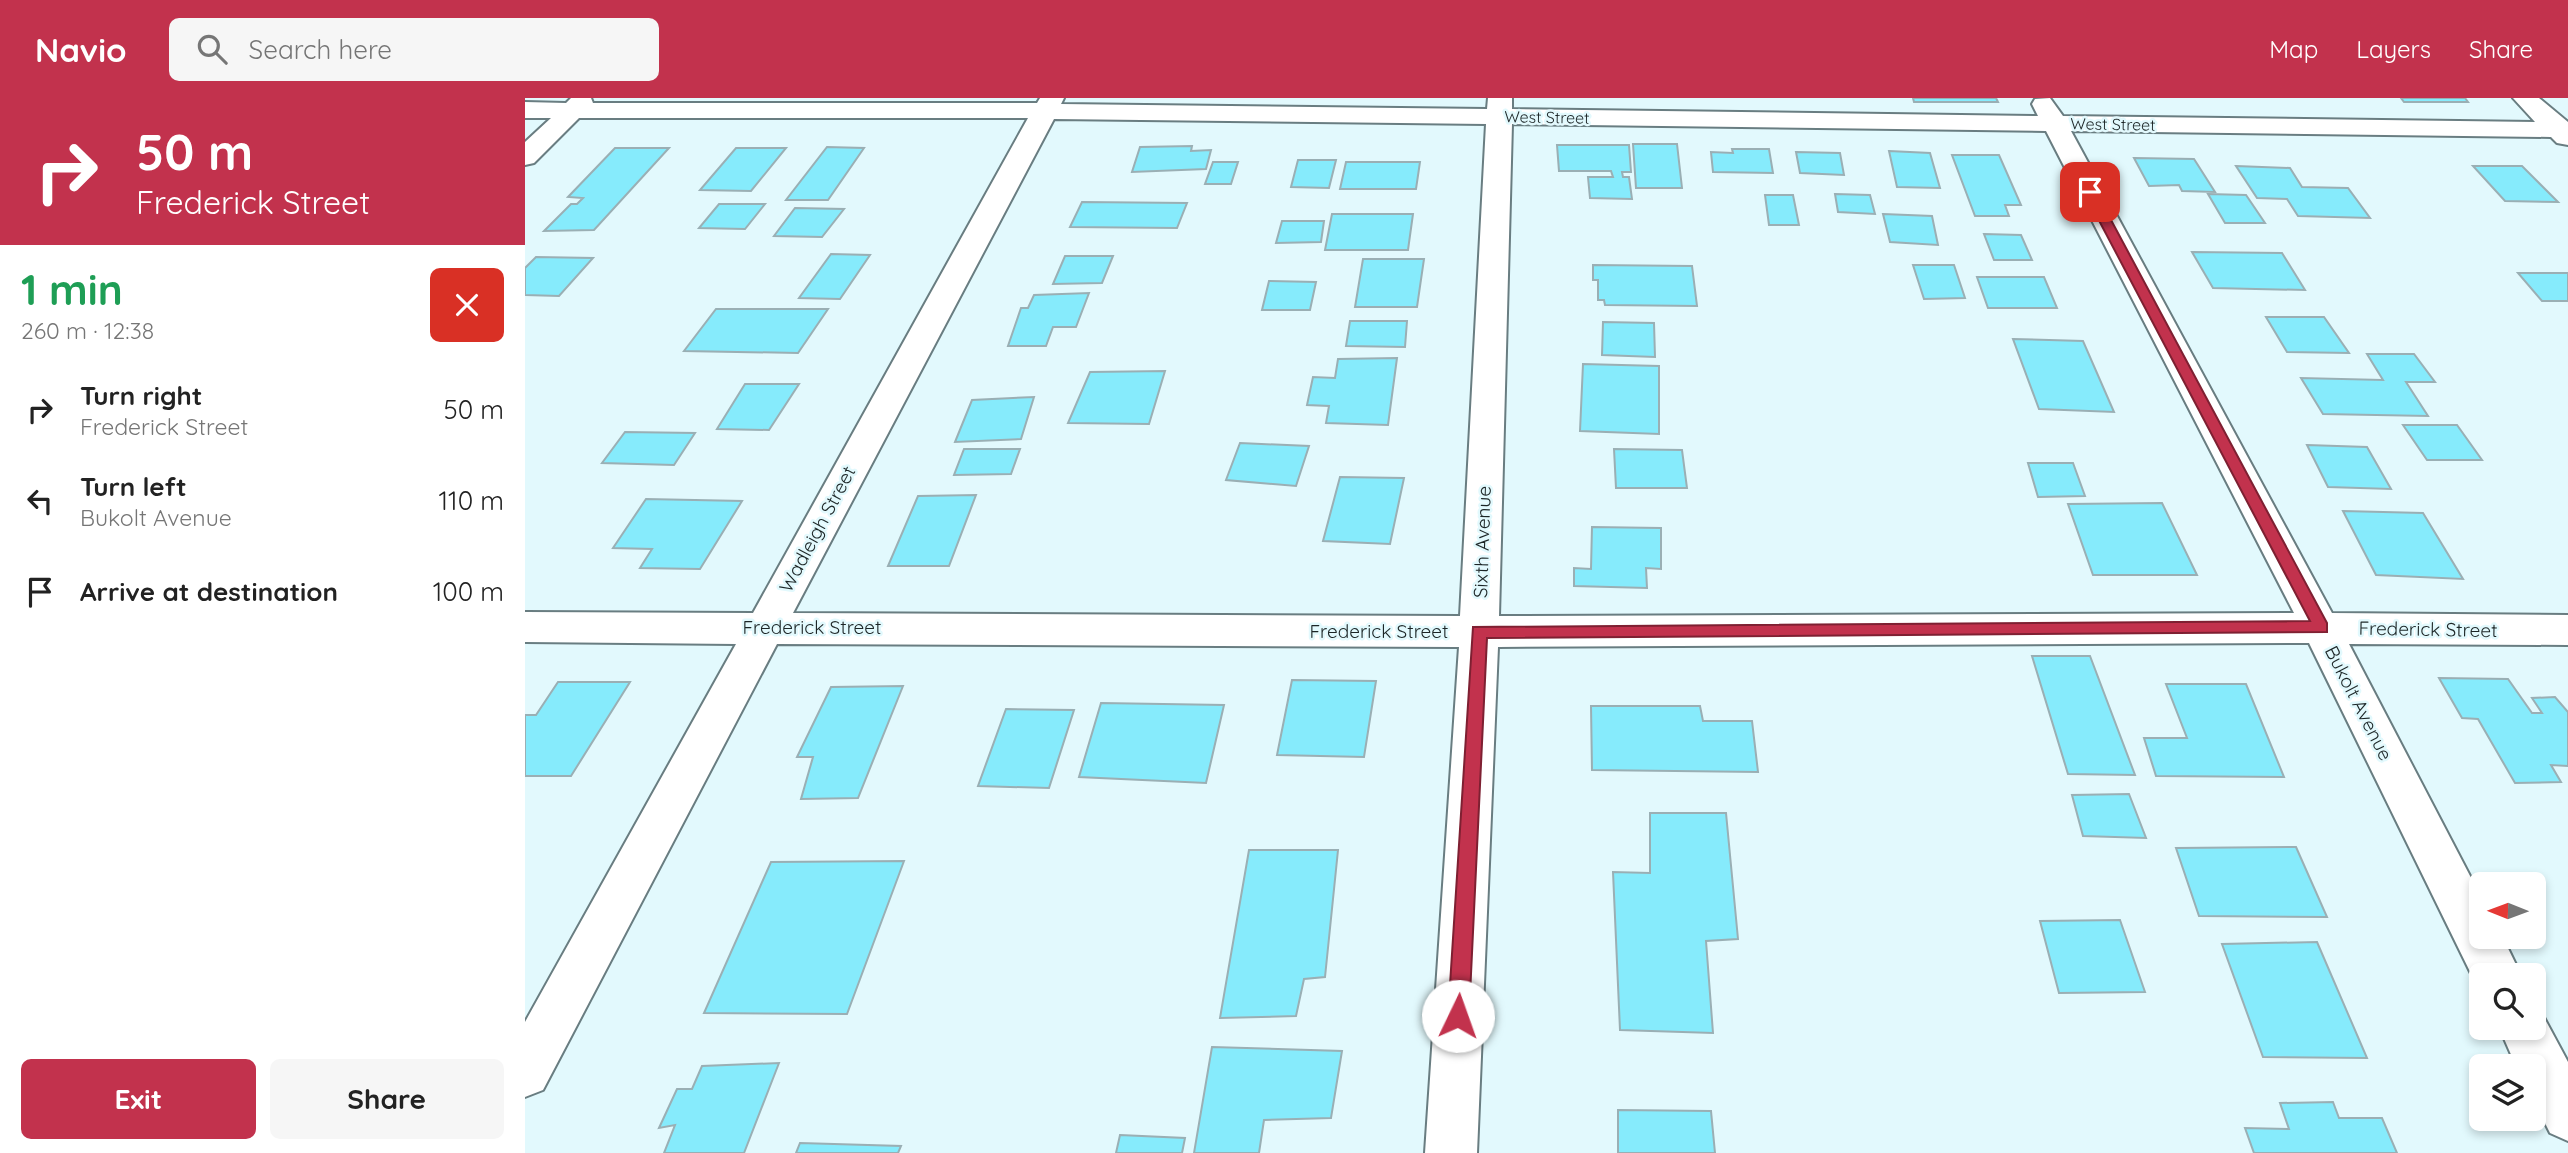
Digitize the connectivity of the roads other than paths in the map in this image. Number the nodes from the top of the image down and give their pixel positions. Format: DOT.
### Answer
graph roads {
  1 [pos="2525,98"];
  2 [pos="579,104"];
  3 [pos="1049,105"];
  4 [pos="1499,107"];
  5 [pos="525,110"];
  6 [pos="2047,111"];
  7 [pos="2564,133"];
  8 [pos="525,157"];
  9 [pos="525,627"];
  10 [pos="764,627"];
  11 [pos="2321,628"];
  12 [pos="2568,630"];
  13 [pos="1479,632"];
  14 [pos="2491,963"];
  15 [pos="2530,1040"];
  16 [pos="525,1072"];
  17 [pos="2568,1115"];
  18 [pos="1451,1153"];
  1 -- 7 [label="street"];
  2 -- 3 [label="street, West Street"];
  2 -- 5 [label="street, West Street"];
  2 -- 8 [label="street"];
  3 -- 4 [label="street, West Street"];
  3 -- 10 [label="street, Wadleigh Street"];
  4 -- 6 [label="street, West Street"];
  4 -- 13 [label="street, Sixth Avenue"];
  6 -- 7 [label="street, West Street"];
  6 -- 11 [label="street, Bukolt Avenue"];
  9 -- 10 [label="street, Frederick Street"];
  10 -- 13 [label="street, Frederick Street"];
  10 -- 16 [label="street, Wadleigh Street"];
  11 -- 12 [label="street, Frederick Street"];
  11 -- 13 [label="street, Frederick Street"];
  11 -- 14 [label="street, Bukolt Avenue"];
  13 -- 18 [label="street, Sixth Avenue"];
  15 -- 17 [label="street"];
}
